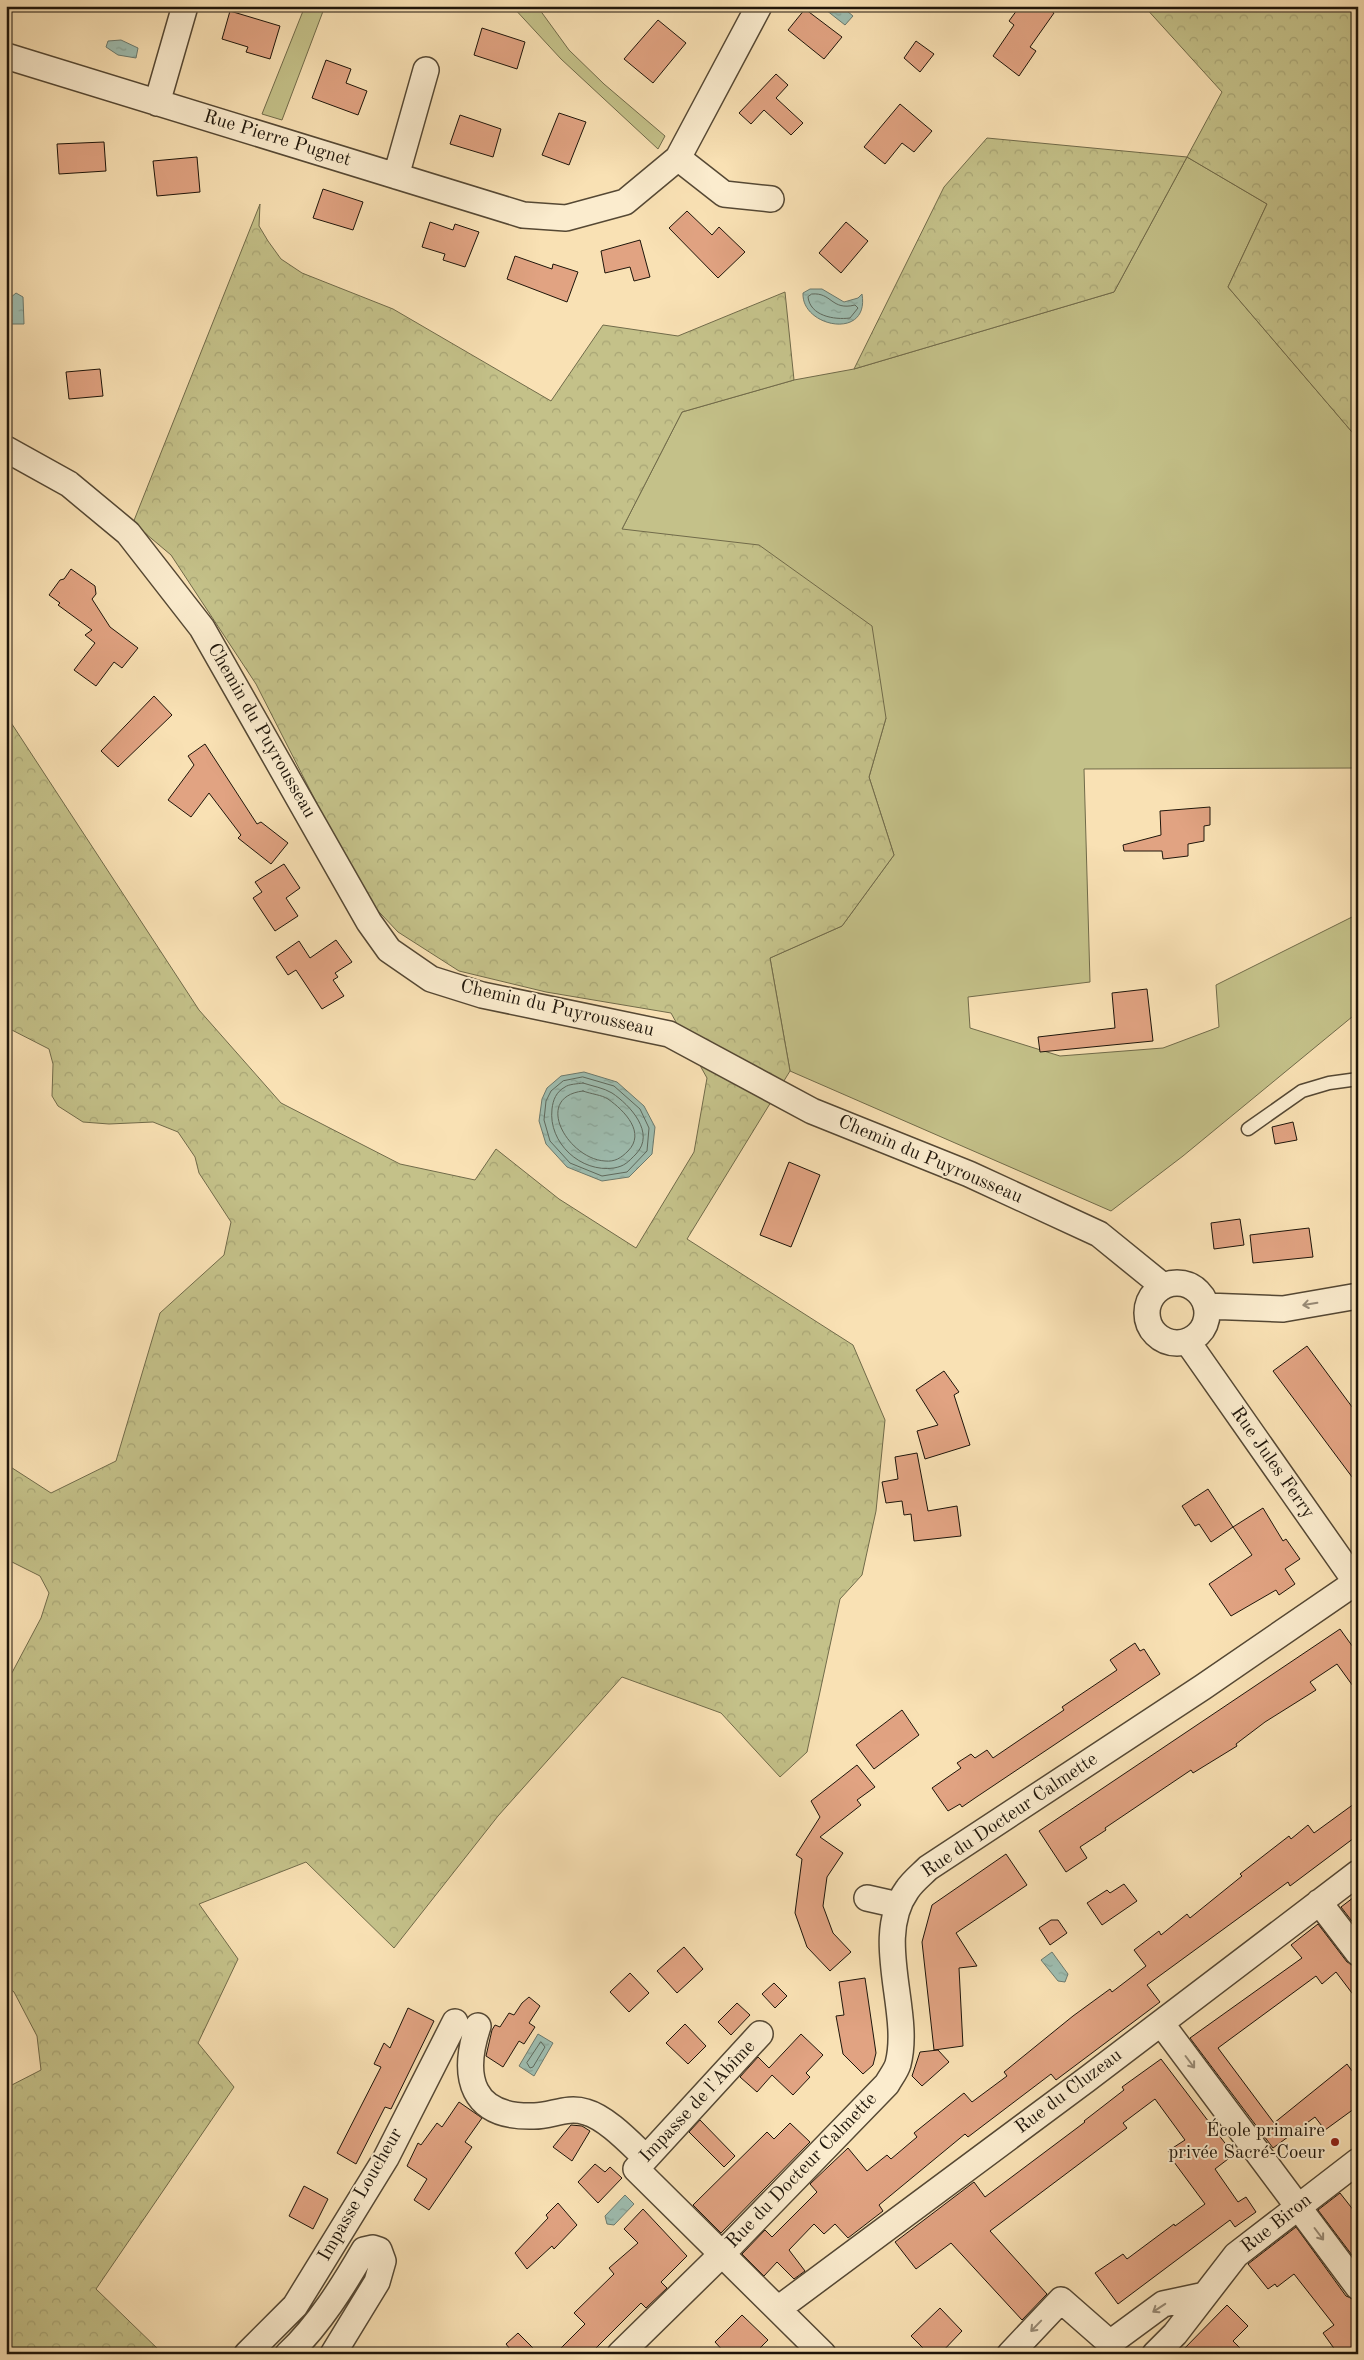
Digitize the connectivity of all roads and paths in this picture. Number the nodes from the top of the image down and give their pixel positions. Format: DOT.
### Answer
graph roads {
  1 [pos="184,6"];
  2 [pos="759,6"];
  3 [pos="6,56"];
  4 [pos="426,70"];
  5 [pos="157,103"];
  6 [pos="678,158"];
  7 [pos="396,176"];
  8 [pos="771,200"];
  9 [pos="6,449"];
  10 [pos="1358,1079"];
  11 [pos="1248,1129"];
  12 [pos="1163,1286"];
  13 [pos="1358,1296"];
  14 [pos="1206,1306"];
  15 [pos="1187,1341"];
  16 [pos="1357,1584"];
  17 [pos="1358,1873"];
  18 [pos="867,1898"];
  19 [pos="1320,1902"];
  20 [pos="898,1905"];
  21 [pos="1358,1954"];
  22 [pos="1161,2023"];
  23 [pos="760,2034"];
  24 [pos="1358,2161"];
  25 [pos="641,2164"];
  26 [pos="1298,2207"];
  27 [pos="721,2255"];
  28 [pos="1358,2287"];
  29 [pos="1205,2295"];
  30 [pos="778,2309"];
  31 [pos="247,2354"];
  32 [pos="288,2354"];
  33 [pos="333,2354"];
  34 [pos="620,2354"];
  35 [pos="823,2354"];
  36 [pos="1010,2354"];
  37 [pos="1155,2354"];
  1 -- 5 [label="street"];
  2 -- 6 [label="street, Rue Pierre Pugnet"];
  3 -- 5 [label="street, Rue Pierre Pugnet"];
  4 -- 7 [label="street"];
  5 -- 7 [label="street, Rue Pierre Pugnet"];
  6 -- 7 [label="street, Rue Pierre Pugnet"];
  6 -- 8 [label="street"];
  9 -- 12 [label="street, Chemin du Puyrousseau"];
  10 -- 11 [label="lane"];
  12 -- 14 [label="street"];
  12 -- 15 [label="street"];
  13 -- 14 [label="street, one-way"];
  14 -- 15 [label="street"];
  15 -- 16 [label="street, Rue Jules Ferry"];
  16 -- 20 [label="street, Rue du Docteur Calmette"];
  17 -- 19 [label="street, Rue du Cluzeau"];
  18 -- 20 [label="street"];
  19 -- 21 [label="street"];
  19 -- 22 [label="street, Rue du Cluzeau"];
  20 -- 27 [label="street, Rue du Docteur Calmette"];
  22 -- 26 [label="street, one-way"];
  22 -- 30 [label="street, Rue du Cluzeau"];
  23 -- 25 [label="street, Impasse de l'Abîme"];
  24 -- 26 [label="street, Rue Biron"];
  25 -- 27 [label="street"];
  25 -- 31 [label="street, Impasse Loucheur"];
  26 -- 28 [label="street, one-way"];
  26 -- 29 [label="street, Rue Biron"];
  27 -- 30 [label="street"];
  27 -- 34 [label="street, Rue du Docteur Calmette"];
  29 -- 36 [label="street, one-way"];
  29 -- 37 [label="street, Rue Biron"];
  30 -- 35 [label="street"];
  32 -- 33 [label="street, Impasse Loucheur"];
}
